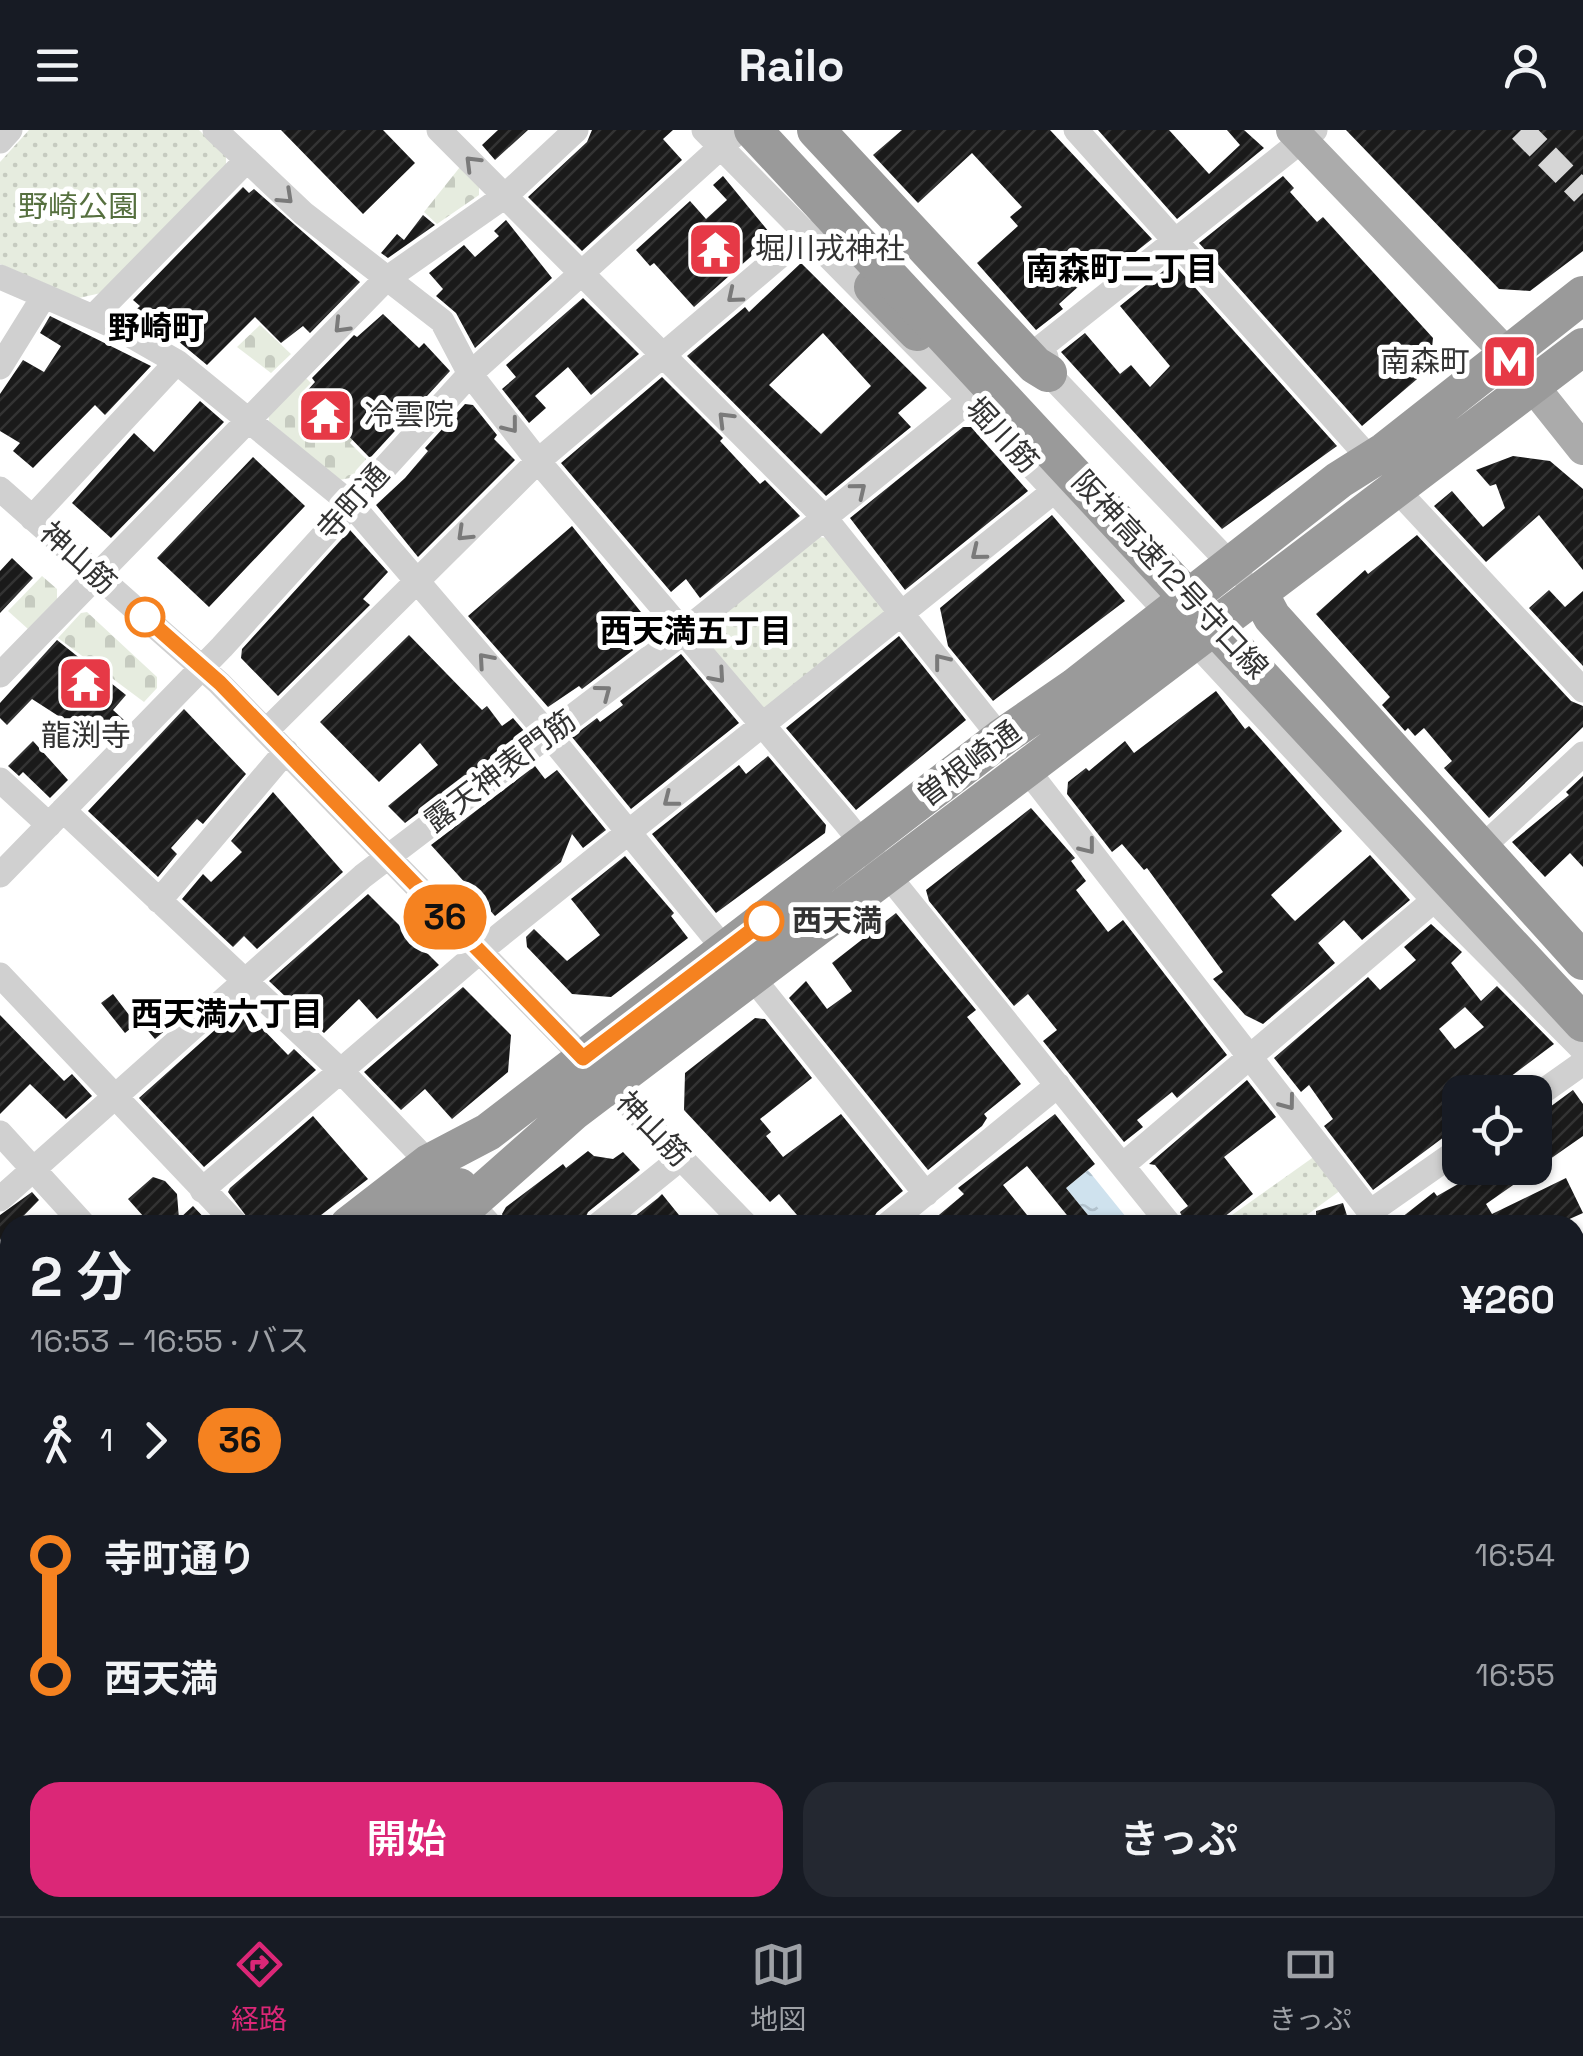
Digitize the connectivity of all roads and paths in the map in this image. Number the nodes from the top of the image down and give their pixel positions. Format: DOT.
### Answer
graph roads {
  1 [pos="10,130"];
  2 [pos="215,130"];
  3 [pos="439,130"];
  4 [pos="576,130"];
  5 [pos="765,130"];
  6 [pos="784,130"];
  7 [pos="816,130"];
  8 [pos="833,130"];
  9 [pos="1076,130"];
  10 [pos="729,133"];
  11 [pos="1303,133"];
  12 [pos="0,142"];
  13 [pos="248,160"];
  14 [pos="505,196"];
  15 [pos="808,232"];
  16 [pos="1176,240"];
  17 [pos="886,259"];
  18 [pos="579,275"];
  19 [pos="0,277"];
  20 [pos="385,280"];
  21 [pos="1583,295"];
  22 [pos="44,296"];
  23 [pos="93,317"];
  24 [pos="1583,347"];
  25 [pos="1034,354"];
  26 [pos="1508,355"];
  27 [pos="662,356"];
  28 [pos="176,362"];
  29 [pos="0,367"];
  30 [pos="470,374"];
  31 [pos="1534,384"];
  32 [pos="970,400"];
  33 [pos="1583,412"];
  34 [pos="250,420"];
  35 [pos="1583,450"];
  36 [pos="1371,460"];
  37 [pos="538,462"];
  38 [pos="1082,468"];
  39 [pos="1396,489"];
  40 [pos="0,490"];
  41 [pos="1054,492"];
  42 [pos="350,504"];
  43 [pos="32,518"];
  44 [pos="825,518"];
  45 [pos="1230,564"];
  46 [pos="98,577"];
  47 [pos="417,581"];
  48 [pos="1259,593"];
  49 [pos="903,613"];
  50 [pos="1168,614"];
  51 [pos="681,634"];
  52 [pos="1194,643"];
  53 [pos="203,667"];
  54 [pos="0,675"];
  55 [pos="1583,690"];
  56 [pos="763,727"];
  57 [pos="266,731"];
  58 [pos="548,734"];
  59 [pos="1001,738"];
  60 [pos="286,750"];
  61 [pos="1583,754"];
  62 [pos="1028,770"];
  63 [pos="0,780"];
  64 [pos="56,818"];
  65 [pos="629,832"];
  66 [pos="1492,839"];
  67 [pos="863,845"];
  68 [pos="387,856"];
  69 [pos="1454,868"];
  70 [pos="0,875"];
  71 [pos="888,876"];
  72 [pos="1434,900"];
  73 [pos="159,901"];
  74 [pos="1583,937"];
  75 [pos="478,952"];
  76 [pos="1583,961"];
  77 [pos="739,964"];
  78 [pos="0,975"];
  79 [pos="242,980"];
  80 [pos="1583,991"];
  81 [pos="1583,1008"];
  82 [pos="1583,1024"];
  83 [pos="1583,1050"];
  84 [pos="1252,1056"];
  85 [pos="1583,1063"];
  86 [pos="341,1071"];
  87 [pos="596,1071"];
  88 [pos="1552,1084"];
  89 [pos="1058,1086"];
  90 [pos="112,1095"];
  91 [pos="0,1133"];
  92 [pos="681,1158"];
  93 [pos="1442,1163"];
  94 [pos="1123,1164"];
  95 [pos="34,1168"];
  96 [pos="202,1190"];
  97 [pos="926,1194"];
  98 [pos="456,1199"];
  99 [pos="0,1200"];
  100 [pos="75,1215"];
  101 [pos="227,1215"];
  102 [pos="390,1215"];
  103 [pos="414,1215"];
  104 [pos="427,1215"];
  105 [pos="610,1215"];
  106 [pos="736,1215"];
  107 [pos="900,1215"];
  108 [pos="1162,1215"];
  109 [pos="1371,1215"];
  110 [pos="1377,1215"];
  1 -- 12 [label="street"];
  2 -- 13 [label="street"];
  14 -- 3 [label="street, one-way"];
  4 -- 14 [label="street"];
  5 -- 17 [label="street"];
  6 -- 80 [label="highway, 阪神高速12号守口線"];
  7 -- 25 [label="highway"];
  8 -- 25 [label="street"];
  9 -- 16 [label="street"];
  10 -- 15 [label="street, 堀川筋"];
  10 -- 18 [label="street, 寺町通"];
  10 -- 82 [label="highway, 阪神高速12号守口線, bridge"];
  11 -- 16 [label="street"];
  11 -- 26 [label="main road"];
  13 -- 20 [label="street, one-way"];
  13 -- 23 [label="street"];
  14 -- 18 [label="street"];
  14 -- 20 [label="street"];
  15 -- 17 [label="street"];
  15 -- 27 [label="street, one-way"];
  15 -- 32 [label="street, 堀川筋"];
  16 -- 25 [label="street"];
  16 -- 36 [label="street"];
  17 -- 38 [label="street"];
  18 -- 27 [label="street"];
  18 -- 30 [label="street, 寺町通"];
  19 -- 22 [label="street"];
  20 -- 30 [label="street"];
  20 -- 34 [label="street, one-way"];
  21 -- 26 [label="highway, 曽根崎通"];
  22 -- 23 [label="street"];
  22 -- 29 [label="street"];
  23 -- 28 [label="street"];
  24 -- 31 [label="highway, 曽根崎通"];
  25 -- 45 [label="street"];
  26 -- 31 [label="main road"];
  26 -- 36 [label="highway, 曽根崎通"];
  27 -- 37 [label="street"];
  44 -- 27 [label="street, one-way"];
  28 -- 34 [label="street"];
  28 -- 43 [label="street"];
  30 -- 37 [label="street, one-way"];
  30 -- 42 [label="street, 寺町通"];
  31 -- 33 [label="main road"];
  31 -- 35 [label="main road"];
  31 -- 39 [label="highway, 曽根崎通"];
  32 -- 41 [label="street, 堀川筋"];
  44 -- 32 [label="street, 露天神表門筋, one-way"];
  34 -- 42 [label="street"];
  34 -- 46 [label="street"];
  36 -- 45 [label="highway, 曽根崎通"];
  37 -- 47 [label="street, one-way"];
  37 -- 51 [label="street"];
  39 -- 48 [label="highway, 曽根崎通"];
  39 -- 55 [label="street"];
  40 -- 43 [label="street, 神山筋"];
  41 -- 49 [label="street, one-way"];
  41 -- 50 [label="street, 堀川筋"];
  42 -- 47 [label="street"];
  42 -- 53 [label="street, 寺町通"];
  43 -- 46 [label="street, 神山筋"];
  44 -- 49 [label="street"];
  44 -- 51 [label="street, 露天神表門筋"];
  45 -- 48 [label="street"];
  45 -- 50 [label="highway, 曽根崎通"];
  46 -- 53 [label="street, 神山筋"];
  46 -- 54 [label="street"];
  47 -- 57 [label="street"];
  58 -- 47 [label="street, one-way"];
  48 -- 52 [label="highway, 曽根崎通"];
  48 -- 66 [label="street"];
  48 -- 76 [label="highway"];
  49 -- 56 [label="street"];
  59 -- 49 [label="street, one-way"];
  50 -- 52 [label="street, 堀川筋"];
  50 -- 59 [label="highway, 曽根崎通"];
  51 -- 56 [label="street, one-way"];
  58 -- 51 [label="street, 露天神表門筋, one-way"];
  52 -- 62 [label="highway, 曽根崎通"];
  52 -- 72 [label="street, 堀川筋"];
  53 -- 57 [label="street, 神山筋"];
  53 -- 64 [label="street, 寺町通"];
  56 -- 65 [label="street, one-way"];
  56 -- 67 [label="street"];
  57 -- 60 [label="street, 神山筋"];
  58 -- 65 [label="street"];
  58 -- 68 [label="street, 露天神表門筋"];
  59 -- 67 [label="highway, 曽根崎通"];
  60 -- 68 [label="street, 神山筋"];
  60 -- 73 [label="street"];
  61 -- 66 [label="street"];
  62 -- 71 [label="highway, 曽根崎通"];
  62 -- 84 [label="street, one-way"];
  63 -- 64 [label="street"];
  64 -- 70 [label="street, 寺町通"];
  64 -- 73 [label="street"];
  65 -- 75 [label="street"];
  65 -- 77 [label="street"];
  66 -- 74 [label="street"];
  67 -- 71 [label="street"];
  67 -- 77 [label="highway, 曽根崎通"];
  68 -- 75 [label="street, 神山筋"];
  68 -- 79 [label="street, 露天神表門筋"];
  69 -- 81 [label="street"];
  71 -- 77 [label="highway, 曽根崎通"];
  71 -- 89 [label="street"];
  72 -- 83 [label="street, 堀川筋"];
  72 -- 84 [label="street"];
  73 -- 79 [label="street"];
  75 -- 86 [label="street"];
  75 -- 87 [label="street, 神山筋"];
  77 -- 87 [label="highway, 曽根崎通"];
  77 -- 97 [label="street"];
  78 -- 90 [label="street"];
  79 -- 86 [label="street"];
  79 -- 90 [label="street, 露天神表門筋"];
  84 -- 94 [label="street"];
  84 -- 109 [label="street, one-way"];
  85 -- 88 [label="street"];
  86 -- 96 [label="street"];
  86 -- 98 [label="street"];
  87 -- 92 [label="street, 神山筋"];
  87 -- 98 [label="highway, 曽根崎通"];
  87 -- 98 [label="highway, 曽根崎通"];
  89 -- 94 [label="street"];
  89 -- 97 [label="street"];
  90 -- 95 [label="street, 露天神表門筋"];
  90 -- 96 [label="street"];
  91 -- 95 [label="street"];
  92 -- 105 [label="street"];
  92 -- 106 [label="street, 神山筋"];
  93 -- 110 [label="street"];
  94 -- 108 [label="street"];
  95 -- 99 [label="street, 露天神表門筋"];
  95 -- 100 [label="street"];
  96 -- 101 [label="street"];
  97 -- 107 [label="street"];
  98 -- 102 [label="highway"];
  98 -- 103 [label="highway"];
  98 -- 104 [label="highway"];
}
